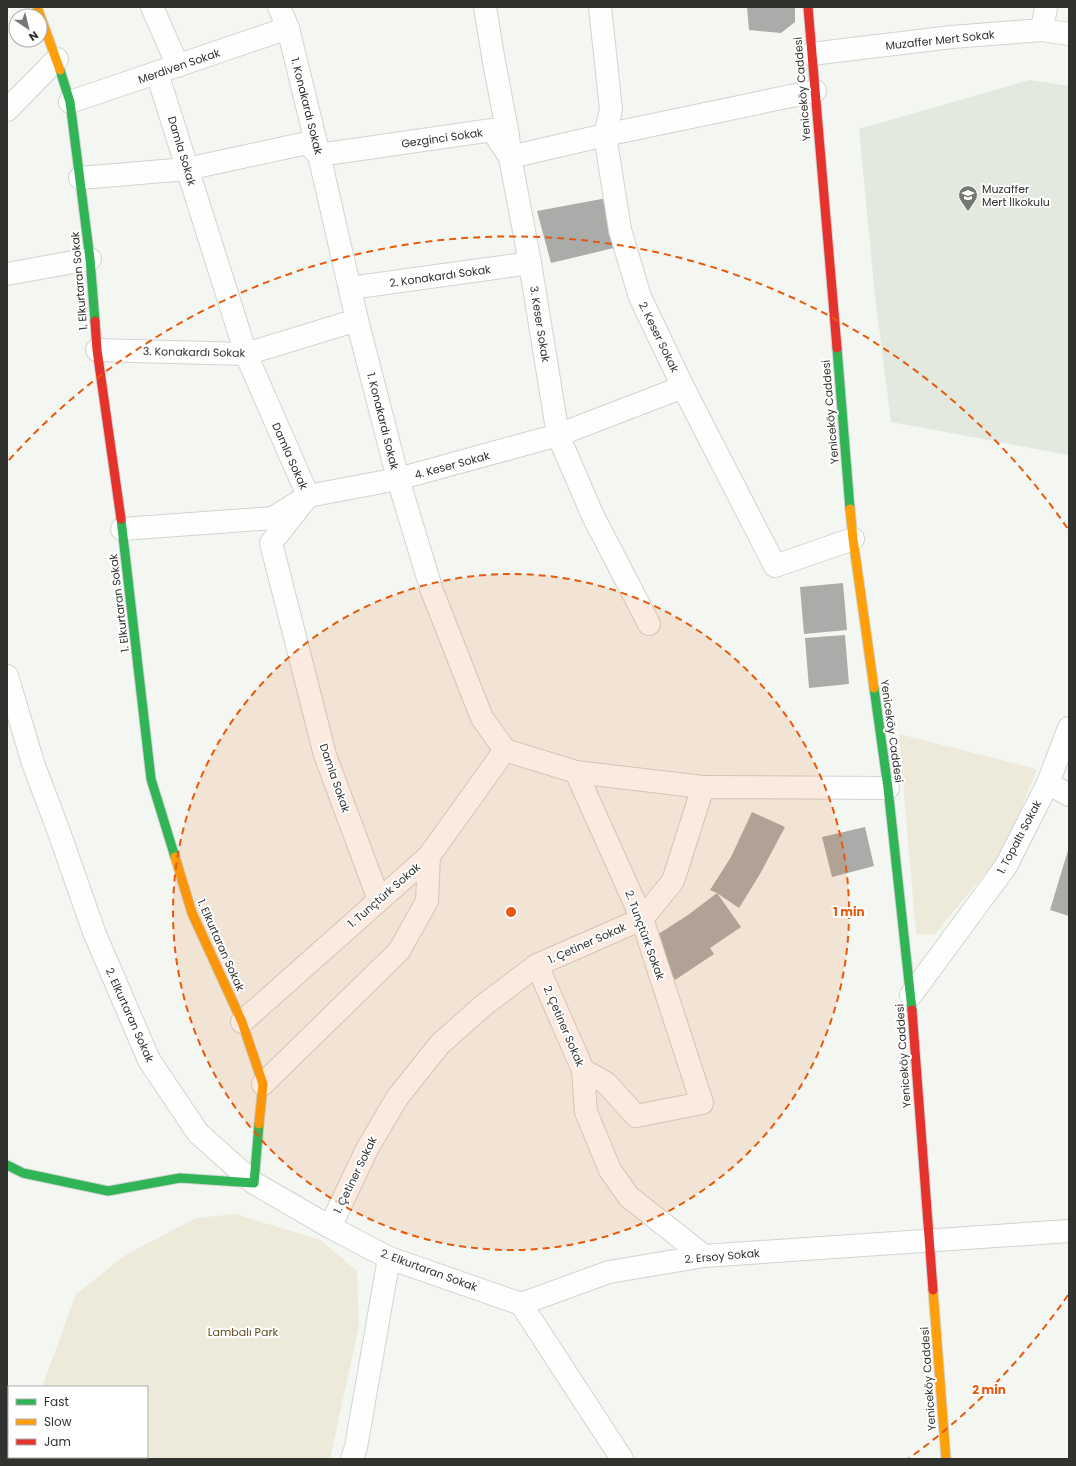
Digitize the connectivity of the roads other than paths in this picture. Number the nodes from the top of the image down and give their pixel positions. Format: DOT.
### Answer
graph roads {
  1 [pos="37,7"];
  2 [pos="152,7"];
  3 [pos="279,7"];
  4 [pos="485,7"];
  5 [pos="600,7"];
  6 [pos="808,7"];
  7 [pos="1046,7"];
  8 [pos="288,28"];
  9 [pos="1042,30"];
  10 [pos="1069,34"];
  11 [pos="811,54"];
  12 [pos="57,59"];
  13 [pos="178,66"];
  14 [pos="157,73"];
  15 [pos="814,92"];
  16 [pos="70,102"];
  17 [pos="7,110"];
  18 [pos="605,135"];
  19 [pos="319,155"];
  20 [pos="510,157"];
  21 [pos="187,169"];
  22 [pos="80,178"];
  23 [pos="90,259"];
  24 [pos="530,263"];
  25 [pos="7,274"];
  26 [pos="350,288"];
  27 [pos="357,320"];
  28 [pos="97,350"];
  29 [pos="246,354"];
  30 [pos="683,387"];
  31 [pos="558,435"];
  32 [pos="398,480"];
  33 [pos="308,496"];
  34 [pos="122,529"];
  35 [pos="853,539"];
  36 [pos="649,624"];
  37 [pos="7,676"];
  38 [pos="1069,728"];
  39 [pos="506,750"];
  40 [pos="576,772"];
  41 [pos="1048,783"];
  42 [pos="702,787"];
  43 [pos="888,788"];
  44 [pos="1069,796"];
  45 [pos="429,856"];
  46 [pos="379,900"];
  47 [pos="642,919"];
  48 [pos="537,965"];
  49 [pos="911,995"];
  50 [pos="242,1022"];
  51 [pos="583,1070"];
  52 [pos="263,1084"];
  53 [pos="7,1165"];
  54 [pos="254,1183"];
  55 [pos="330,1227"];
  56 [pos="1069,1231"];
  57 [pos="930,1241"];
  58 [pos="704,1256"];
  59 [pos="389,1258"];
  60 [pos="521,1304"];
  61 [pos="354,1453"];
  62 [pos="622,1459"];
  63 [pos="946,1459"];
  1 -- 12 [label="street, 1. Elkurtaran Sokak"];
  2 -- 13 [label="street"];
  3 -- 8 [label="street, 1. Konakardı Sokak"];
  4 -- 20 [label="street, 3. Keser Sokak"];
  5 -- 18 [label="street, 2. Keser Sokak"];
  6 -- 11 [label="street, Yeniceköy Caddesi"];
  7 -- 9 [label="street"];
  8 -- 13 [label="street, Merdiven Sokak"];
  8 -- 19 [label="street, 1. Konakardı Sokak"];
  9 -- 10 [label="street, Muzaffer Mert Sokak"];
  9 -- 11 [label="street, Muzaffer Mert Sokak"];
  11 -- 15 [label="street, Yeniceköy Caddesi"];
  12 -- 16 [label="street, 1. Elkurtaran Sokak"];
  12 -- 17 [label="street"];
  13 -- 14 [label="street, Merdiven Sokak"];
  14 -- 16 [label="street, Merdiven Sokak"];
  14 -- 21 [label="street, Damla Sokak"];
  15 -- 18 [label="street"];
  15 -- 35 [label="street, Yeniceköy Caddesi"];
  16 -- 22 [label="street, 1. Elkurtaran Sokak"];
  18 -- 20 [label="street"];
  18 -- 30 [label="street, 2. Keser Sokak"];
  19 -- 20 [label="street, Gezginci Sokak"];
  19 -- 21 [label="street"];
  19 -- 26 [label="street, 1. Konakardı Sokak"];
  20 -- 24 [label="street, 3. Keser Sokak"];
  21 -- 22 [label="street"];
  21 -- 29 [label="street, Damla Sokak"];
  22 -- 23 [label="street, 1. Elkurtaran Sokak"];
  23 -- 25 [label="street"];
  23 -- 28 [label="street, 1. Elkurtaran Sokak"];
  24 -- 26 [label="street, 2. Konakardı Sokak"];
  24 -- 31 [label="street, 3. Keser Sokak"];
  26 -- 27 [label="street, 1. Konakardı Sokak"];
  27 -- 29 [label="street, 3. Konakardı Sokak"];
  27 -- 32 [label="street, 1. Konakardı Sokak"];
  28 -- 29 [label="street, 3. Konakardı Sokak"];
  28 -- 34 [label="street, 1. Elkurtaran Sokak"];
  29 -- 33 [label="street, Damla Sokak"];
  30 -- 31 [label="street, 4. Keser Sokak"];
  30 -- 35 [label="street, 2. Keser Sokak"];
  31 -- 32 [label="street, 4. Keser Sokak"];
  31 -- 36 [label="street, 3. Keser Sokak"];
  32 -- 33 [label="street, 4. Keser Sokak"];
  32 -- 39 [label="street, 1. Konakardı Sokak"];
  33 -- 34 [label="street, 4. Keser Sokak"];
  33 -- 46 [label="street, Damla Sokak"];
  34 -- 50 [label="street, 1. Elkurtaran Sokak"];
  35 -- 43 [label="street, Yeniceköy Caddesi"];
  37 -- 54 [label="street, 2. Elkurtaran Sokak"];
  38 -- 41 [label="street, 1. Topaltı Sokak"];
  39 -- 40 [label="street"];
  39 -- 45 [label="street, 1. Tunçtürk Sokak"];
  40 -- 42 [label="street"];
  40 -- 47 [label="street, 2. Tunçtürk Sokak"];
  41 -- 44 [label="street"];
  41 -- 49 [label="street, 1. Topaltı Sokak"];
  42 -- 43 [label="street"];
  42 -- 47 [label="street, 1. Çetiner Sokak"];
  43 -- 49 [label="street, Yeniceköy Caddesi"];
  45 -- 46 [label="street, 1. Tunçtürk Sokak"];
  45 -- 52 [label="street"];
  46 -- 50 [label="street, 1. Tunçtürk Sokak"];
  47 -- 48 [label="street, 1. Çetiner Sokak"];
  47 -- 51 [label="street, 2. Tunçtürk Sokak"];
  48 -- 51 [label="street, 2. Çetiner Sokak"];
  48 -- 55 [label="street, 1. Çetiner Sokak"];
  49 -- 57 [label="street, Yeniceköy Caddesi"];
  50 -- 52 [label="street, 1. Elkurtaran Sokak"];
  51 -- 58 [label="street, 2. Çetiner Sokak"];
  52 -- 54 [label="street, 1. Elkurtaran Sokak"];
  53 -- 54 [label="street"];
  54 -- 55 [label="street, 2. Elkurtaran Sokak"];
  55 -- 59 [label="street, 2. Elkurtaran Sokak"];
  56 -- 57 [label="street, 2. Ersoy Sokak"];
  57 -- 58 [label="street, 2. Ersoy Sokak"];
  57 -- 63 [label="street, Yeniceköy Caddesi"];
  58 -- 60 [label="street, 2. Ersoy Sokak"];
  59 -- 60 [label="street, 2. Elkurtaran Sokak"];
  59 -- 61 [label="street"];
  60 -- 62 [label="street"];
}
